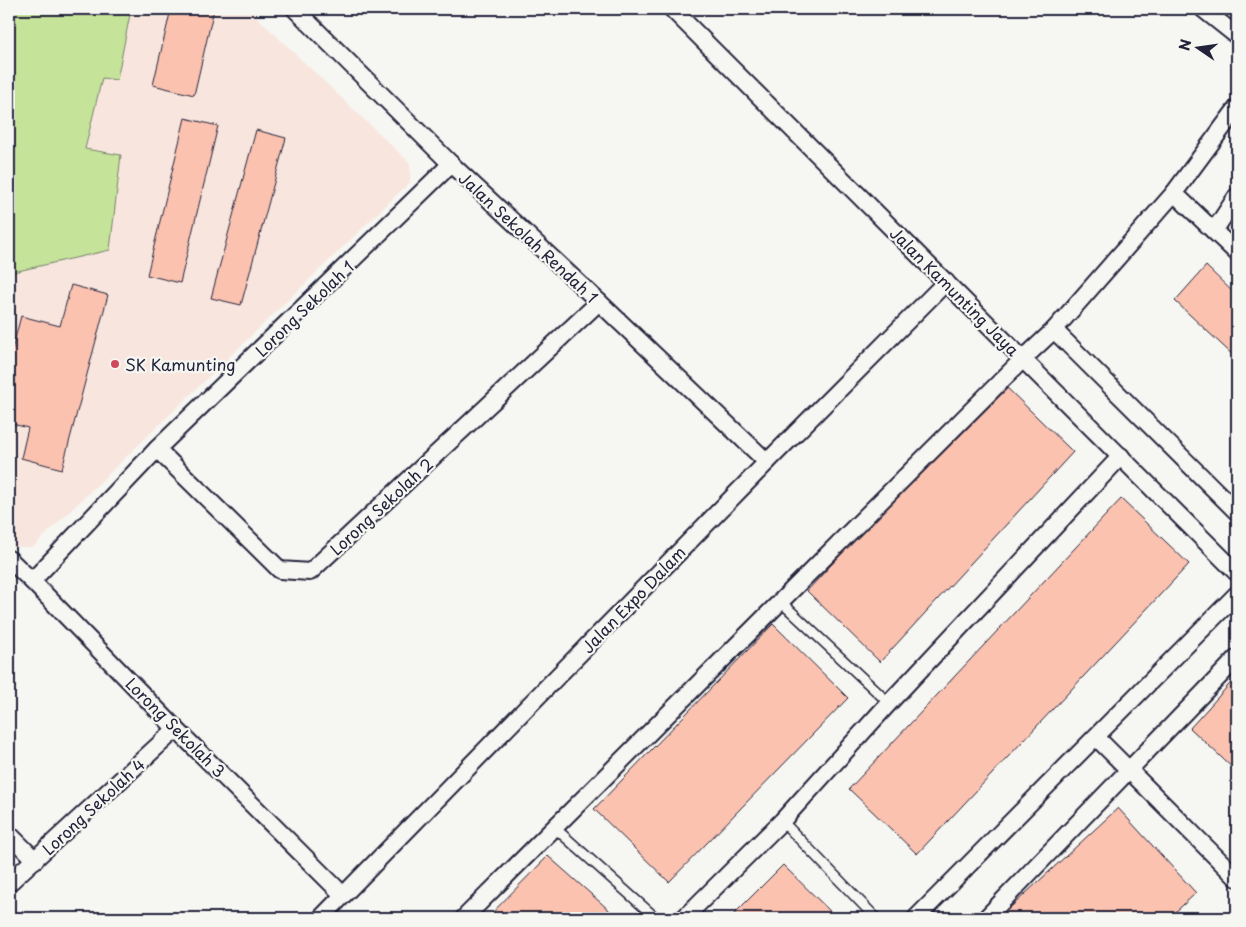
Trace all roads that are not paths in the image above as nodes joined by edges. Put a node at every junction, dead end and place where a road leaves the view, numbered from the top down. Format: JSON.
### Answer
{"nodes":[{"id":1,"x":296,"y":9,"type":"edge"},
{"id":2,"x":672,"y":9,"type":"edge"},
{"id":3,"x":1203,"y":9,"type":"edge"},
{"id":4,"x":1237,"y":36,"type":"edge"},
{"id":5,"x":1237,"y":108,"type":"edge"},
{"id":6,"x":451,"y":164,"type":"junction"},
{"id":7,"x":1174,"y":194,"type":"junction"},
{"id":8,"x":1237,"y":196,"type":"edge"},
{"id":9,"x":1214,"y":231,"type":"junction"},
{"id":10,"x":1237,"y":253,"type":"edge"},
{"id":11,"x":946,"y":282,"type":"junction"},
{"id":12,"x":599,"y":302,"type":"junction"},
{"id":13,"x":1054,"y":330,"type":"junction"},
{"id":14,"x":1023,"y":359,"type":"junction"},
{"id":15,"x":158,"y":449,"type":"junction"},
{"id":16,"x":1120,"y":456,"type":"junction"},
{"id":17,"x":768,"y":462,"type":"junction"},
{"id":18,"x":1237,"y":512,"type":"edge"},
{"id":19,"x":9,"y":559,"type":"edge"},
{"id":20,"x":1237,"y":573,"type":"edge"},
{"id":21,"x":32,"y":581,"type":"junction"},
{"id":22,"x":1237,"y":594,"type":"edge"},
{"id":23,"x":781,"y":602,"type":"junction"},
{"id":24,"x":1237,"y":658,"type":"edge"},
{"id":25,"x":889,"y":704,"type":"junction"},
{"id":26,"x":176,"y":729,"type":"junction"},
{"id":27,"x":1096,"y":737,"type":"junction"},
{"id":28,"x":1129,"y":770,"type":"junction"},
{"id":29,"x":782,"y":821,"type":"junction"},
{"id":30,"x":555,"y":828,"type":"junction"},
{"id":31,"x":9,"y":834,"type":"edge"},
{"id":32,"x":35,"y":860,"type":"junction"},
{"id":33,"x":1237,"y":878,"type":"edge"},
{"id":34,"x":9,"y":883,"type":"edge"},
{"id":35,"x":344,"y":895,"type":"junction"},
{"id":36,"x":321,"y":918,"type":"edge"},
{"id":37,"x":464,"y":918,"type":"edge"},
{"id":38,"x":656,"y":918,"type":"edge"},
{"id":39,"x":684,"y":918,"type":"edge"},
{"id":40,"x":876,"y":918,"type":"edge"},
{"id":41,"x":916,"y":918,"type":"edge"},
{"id":42,"x":986,"y":918,"type":"edge"}],
"edges":[{"from":1,"to":6,"type":"street","name":"Jalan Sekolah Rendah 1"},
{"from":2,"to":11,"type":"street","name":"Jalan Kamunting Jaya"},
{"from":3,"to":4,"type":"street"},
{"from":5,"to":7,"type":"street"},
{"from":6,"to":12,"type":"street","name":"Jalan Sekolah Rendah 1"},
{"from":6,"to":15,"type":"street","name":"Lorong Sekolah 1"},
{"from":7,"to":9,"type":"street"},
{"from":7,"to":13,"type":"street"},
{"from":8,"to":9,"type":"street"},
{"from":9,"to":10,"type":"street"},
{"from":11,"to":14,"type":"street","name":"Jalan Kamunting Jaya"},
{"from":11,"to":17,"type":"street","name":"Jalan Expo Dalam"},
{"from":12,"to":15,"type":"street","name":"Lorong Sekolah 2"},
{"from":12,"to":17,"type":"street","name":"Jalan Sekolah Rendah 1"},
{"from":13,"to":14,"type":"street"},
{"from":13,"to":18,"type":"street"},
{"from":14,"to":16,"type":"street","name":"Jalan Kamunting Jaya"},
{"from":14,"to":23,"type":"street"},
{"from":15,"to":21,"type":"street","name":"Lorong Sekolah 1"},
{"from":16,"to":20,"type":"street","name":"Jalan Kamunting Jaya"},
{"from":16,"to":25,"type":"street"},
{"from":17,"to":35,"type":"street","name":"Jalan Expo Dalam"},
{"from":19,"to":21,"type":"street","name":"Lorong Sekolah 3"},
{"from":21,"to":26,"type":"street","name":"Lorong Sekolah 3"},
{"from":22,"to":27,"type":"street"},
{"from":23,"to":25,"type":"lane"},
{"from":23,"to":30,"type":"street"},
{"from":24,"to":28,"type":"street"},
{"from":25,"to":29,"type":"street"},
{"from":26,"to":32,"type":"street","name":"Lorong Sekolah 4"},
{"from":26,"to":35,"type":"street","name":"Lorong Sekolah 3"},
{"from":27,"to":28,"type":"street"},
{"from":27,"to":41,"type":"street"},
{"from":28,"to":33,"type":"street"},
{"from":28,"to":42,"type":"street"},
{"from":29,"to":39,"type":"street"},
{"from":29,"to":40,"type":"lane"},
{"from":30,"to":37,"type":"street"},
{"from":30,"to":38,"type":"lane"},
{"from":31,"to":32,"type":"street"},
{"from":32,"to":34,"type":"street","name":"Lorong Sekolah 4"},
{"from":35,"to":36,"type":"street","name":"Jalan Expo Dalam"}]}
